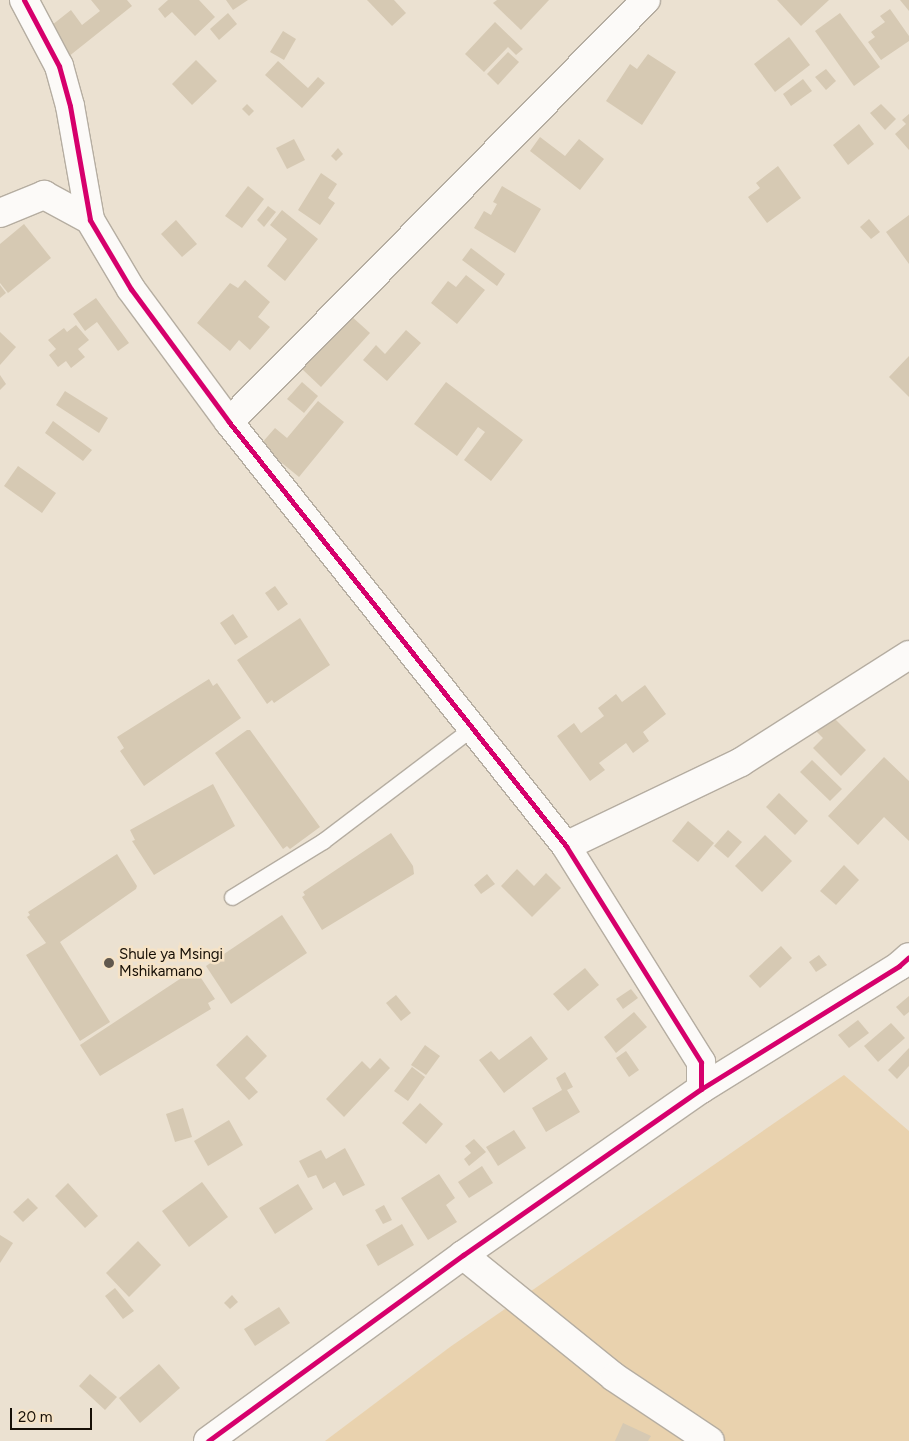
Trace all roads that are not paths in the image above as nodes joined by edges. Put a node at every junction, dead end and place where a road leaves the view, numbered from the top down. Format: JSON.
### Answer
{"nodes":[{"id":1,"x":24,"y":0,"type":"edge"},
{"id":2,"x":643,"y":1,"type":"edge"},
{"id":3,"x":0,"y":213,"type":"edge"},
{"id":4,"x":90,"y":220,"type":"junction"},
{"id":5,"x":229,"y":422,"type":"junction"},
{"id":6,"x":909,"y":655,"type":"edge"},
{"id":7,"x":472,"y":728,"type":"junction"},
{"id":8,"x":566,"y":846,"type":"junction"},
{"id":9,"x":232,"y":897,"type":"dead end"},
{"id":10,"x":909,"y":957,"type":"edge"},
{"id":11,"x":701,"y":1089,"type":"junction"},
{"id":12,"x":464,"y":1255,"type":"junction"},
{"id":13,"x":208,"y":1441,"type":"edge"},
{"id":14,"x":710,"y":1441,"type":"edge"}],
"edges":[{"from":1,"to":4,"type":"street"},
{"from":2,"to":5,"type":"street"},
{"from":3,"to":4,"type":"street"},
{"from":4,"to":5,"type":"street"},
{"from":5,"to":7,"type":"street"},
{"from":6,"to":8,"type":"street"},
{"from":7,"to":8,"type":"street"},
{"from":7,"to":9,"type":"lane"},
{"from":8,"to":11,"type":"street"},
{"from":10,"to":11,"type":"street"},
{"from":11,"to":12,"type":"street"},
{"from":12,"to":13,"type":"street"},
{"from":12,"to":14,"type":"street"}]}
